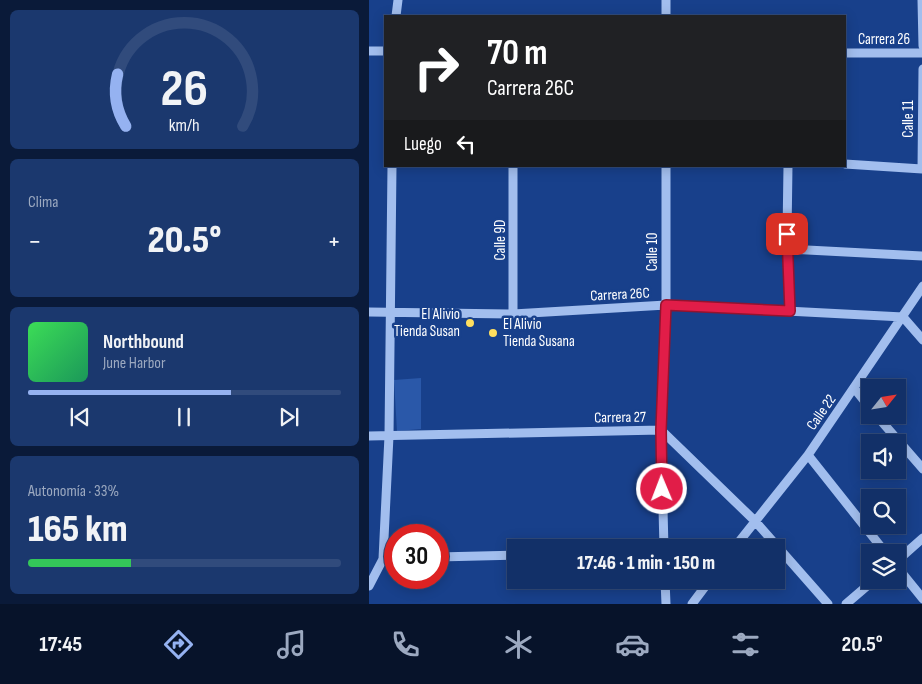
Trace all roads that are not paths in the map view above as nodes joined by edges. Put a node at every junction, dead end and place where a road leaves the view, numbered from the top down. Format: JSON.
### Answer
{"nodes":[{"id":1,"x":398,"y":0,"type":"edge"},
{"id":2,"x":665,"y":0,"type":"edge"},
{"id":3,"x":922,"y":0,"type":"edge"},
{"id":4,"x":396,"y":15,"type":"edge"},
{"id":5,"x":666,"y":15,"type":"edge"},
{"id":6,"x":922,"y":46,"type":"edge"},
{"id":7,"x":369,"y":51,"type":"edge"},
{"id":8,"x":384,"y":51,"type":"edge"},
{"id":9,"x":846,"y":52,"type":"edge"},
{"id":10,"x":922,"y":53,"type":"edge"},
{"id":11,"x":922,"y":69,"type":"edge"},
{"id":12,"x":846,"y":164,"type":"edge"},
{"id":13,"x":392,"y":167,"type":"edge"},
{"id":14,"x":513,"y":167,"type":"edge"},
{"id":15,"x":666,"y":167,"type":"edge"},
{"id":16,"x":788,"y":167,"type":"edge"},
{"id":17,"x":922,"y":169,"type":"edge"},
{"id":18,"x":788,"y":249,"type":"junction"},
{"id":19,"x":922,"y":256,"type":"edge"},
{"id":20,"x":922,"y":286,"type":"edge"},
{"id":21,"x":666,"y":305,"type":"junction"},
{"id":22,"x":790,"y":311,"type":"junction"},
{"id":23,"x":369,"y":312,"type":"edge"},
{"id":24,"x":391,"y":312,"type":"junction"},
{"id":25,"x":513,"y":314,"type":"junction"},
{"id":26,"x":903,"y":317,"type":"junction"},
{"id":27,"x":922,"y":340,"type":"edge"},
{"id":28,"x":854,"y":388,"type":"junction"},
{"id":29,"x":861,"y":397,"type":"edge"},
{"id":30,"x":884,"y":424,"type":"edge"},
{"id":31,"x":661,"y":430,"type":"junction"},
{"id":32,"x":369,"y":436,"type":"edge"},
{"id":33,"x":389,"y":436,"type":"junction"},
{"id":34,"x":808,"y":455,"type":"junction"},
{"id":35,"x":922,"y":469,"type":"edge"},
{"id":36,"x":755,"y":521,"type":"junction"},
{"id":37,"x":922,"y":538,"type":"edge"},
{"id":38,"x":664,"y":539,"type":"edge"},
{"id":39,"x":741,"y":539,"type":"edge"},
{"id":40,"x":879,"y":544,"type":"edge"},
{"id":41,"x":906,"y":553,"type":"edge"},
{"id":42,"x":507,"y":555,"type":"edge"},
{"id":43,"x":449,"y":557,"type":"edge"},
{"id":44,"x":383,"y":559,"type":"joint"},
{"id":45,"x":906,"y":578,"type":"edge"},
{"id":46,"x":369,"y":586,"type":"edge"},
{"id":47,"x":665,"y":589,"type":"edge"},
{"id":48,"x":703,"y":589,"type":"edge"},
{"id":49,"x":864,"y":589,"type":"edge"},
{"id":50,"x":922,"y":599,"type":"edge"},
{"id":51,"x":665,"y":604,"type":"edge"},
{"id":52,"x":692,"y":604,"type":"edge"},
{"id":53,"x":828,"y":604,"type":"edge"},
{"id":54,"x":846,"y":604,"type":"edge"}],
"edges":[{"from":1,"to":4,"type":"street"},
{"from":2,"to":5,"type":"street"},
{"from":3,"to":6,"type":"street"},
{"from":7,"to":8,"type":"street"},
{"from":9,"to":10,"type":"street","name":"Carrera 26"},
{"from":11,"to":17,"type":"street","name":"Calle 11"},
{"from":12,"to":17,"type":"street"},
{"from":13,"to":24,"type":"street"},
{"from":14,"to":25,"type":"street","name":"Calle 9D"},
{"from":15,"to":21,"type":"street","name":"Calle 10"},
{"from":16,"to":18,"type":"street"},
{"from":18,"to":19,"type":"street"},
{"from":18,"to":22,"type":"street"},
{"from":20,"to":26,"type":"street","name":"Calle 22"},
{"from":21,"to":22,"type":"street","name":"Carrera 26C"},
{"from":21,"to":25,"type":"street","name":"Carrera 26C"},
{"from":21,"to":31,"type":"street","name":"Calle 10"},
{"from":22,"to":26,"type":"street","name":"Carrera 26C"},
{"from":23,"to":24,"type":"street","name":"Carrera 26C"},
{"from":24,"to":25,"type":"street","name":"Carrera 26C"},
{"from":24,"to":33,"type":"street"},
{"from":26,"to":27,"type":"street"},
{"from":26,"to":28,"type":"street","name":"Calle 22"},
{"from":28,"to":29,"type":"street"},
{"from":28,"to":34,"type":"street","name":"Calle 22"},
{"from":30,"to":35,"type":"street"},
{"from":31,"to":33,"type":"street","name":"Carrera 27"},
{"from":31,"to":36,"type":"street","name":"Carrera 27"},
{"from":31,"to":38,"type":"street","name":"Calle 10"},
{"from":32,"to":33,"type":"street","name":"Carrera 27"},
{"from":33,"to":44,"type":"street"},
{"from":34,"to":36,"type":"street","name":"Calle 22"},
{"from":34,"to":40,"type":"street"},
{"from":36,"to":39,"type":"street","name":"Calle 22"},
{"from":36,"to":53,"type":"street","name":"Carrera 27"},
{"from":37,"to":41,"type":"street"},
{"from":42,"to":43,"type":"street"},
{"from":44,"to":46,"type":"street"},
{"from":45,"to":50,"type":"street"},
{"from":47,"to":51,"type":"street"},
{"from":48,"to":52,"type":"street"},
{"from":49,"to":54,"type":"street"}]}
